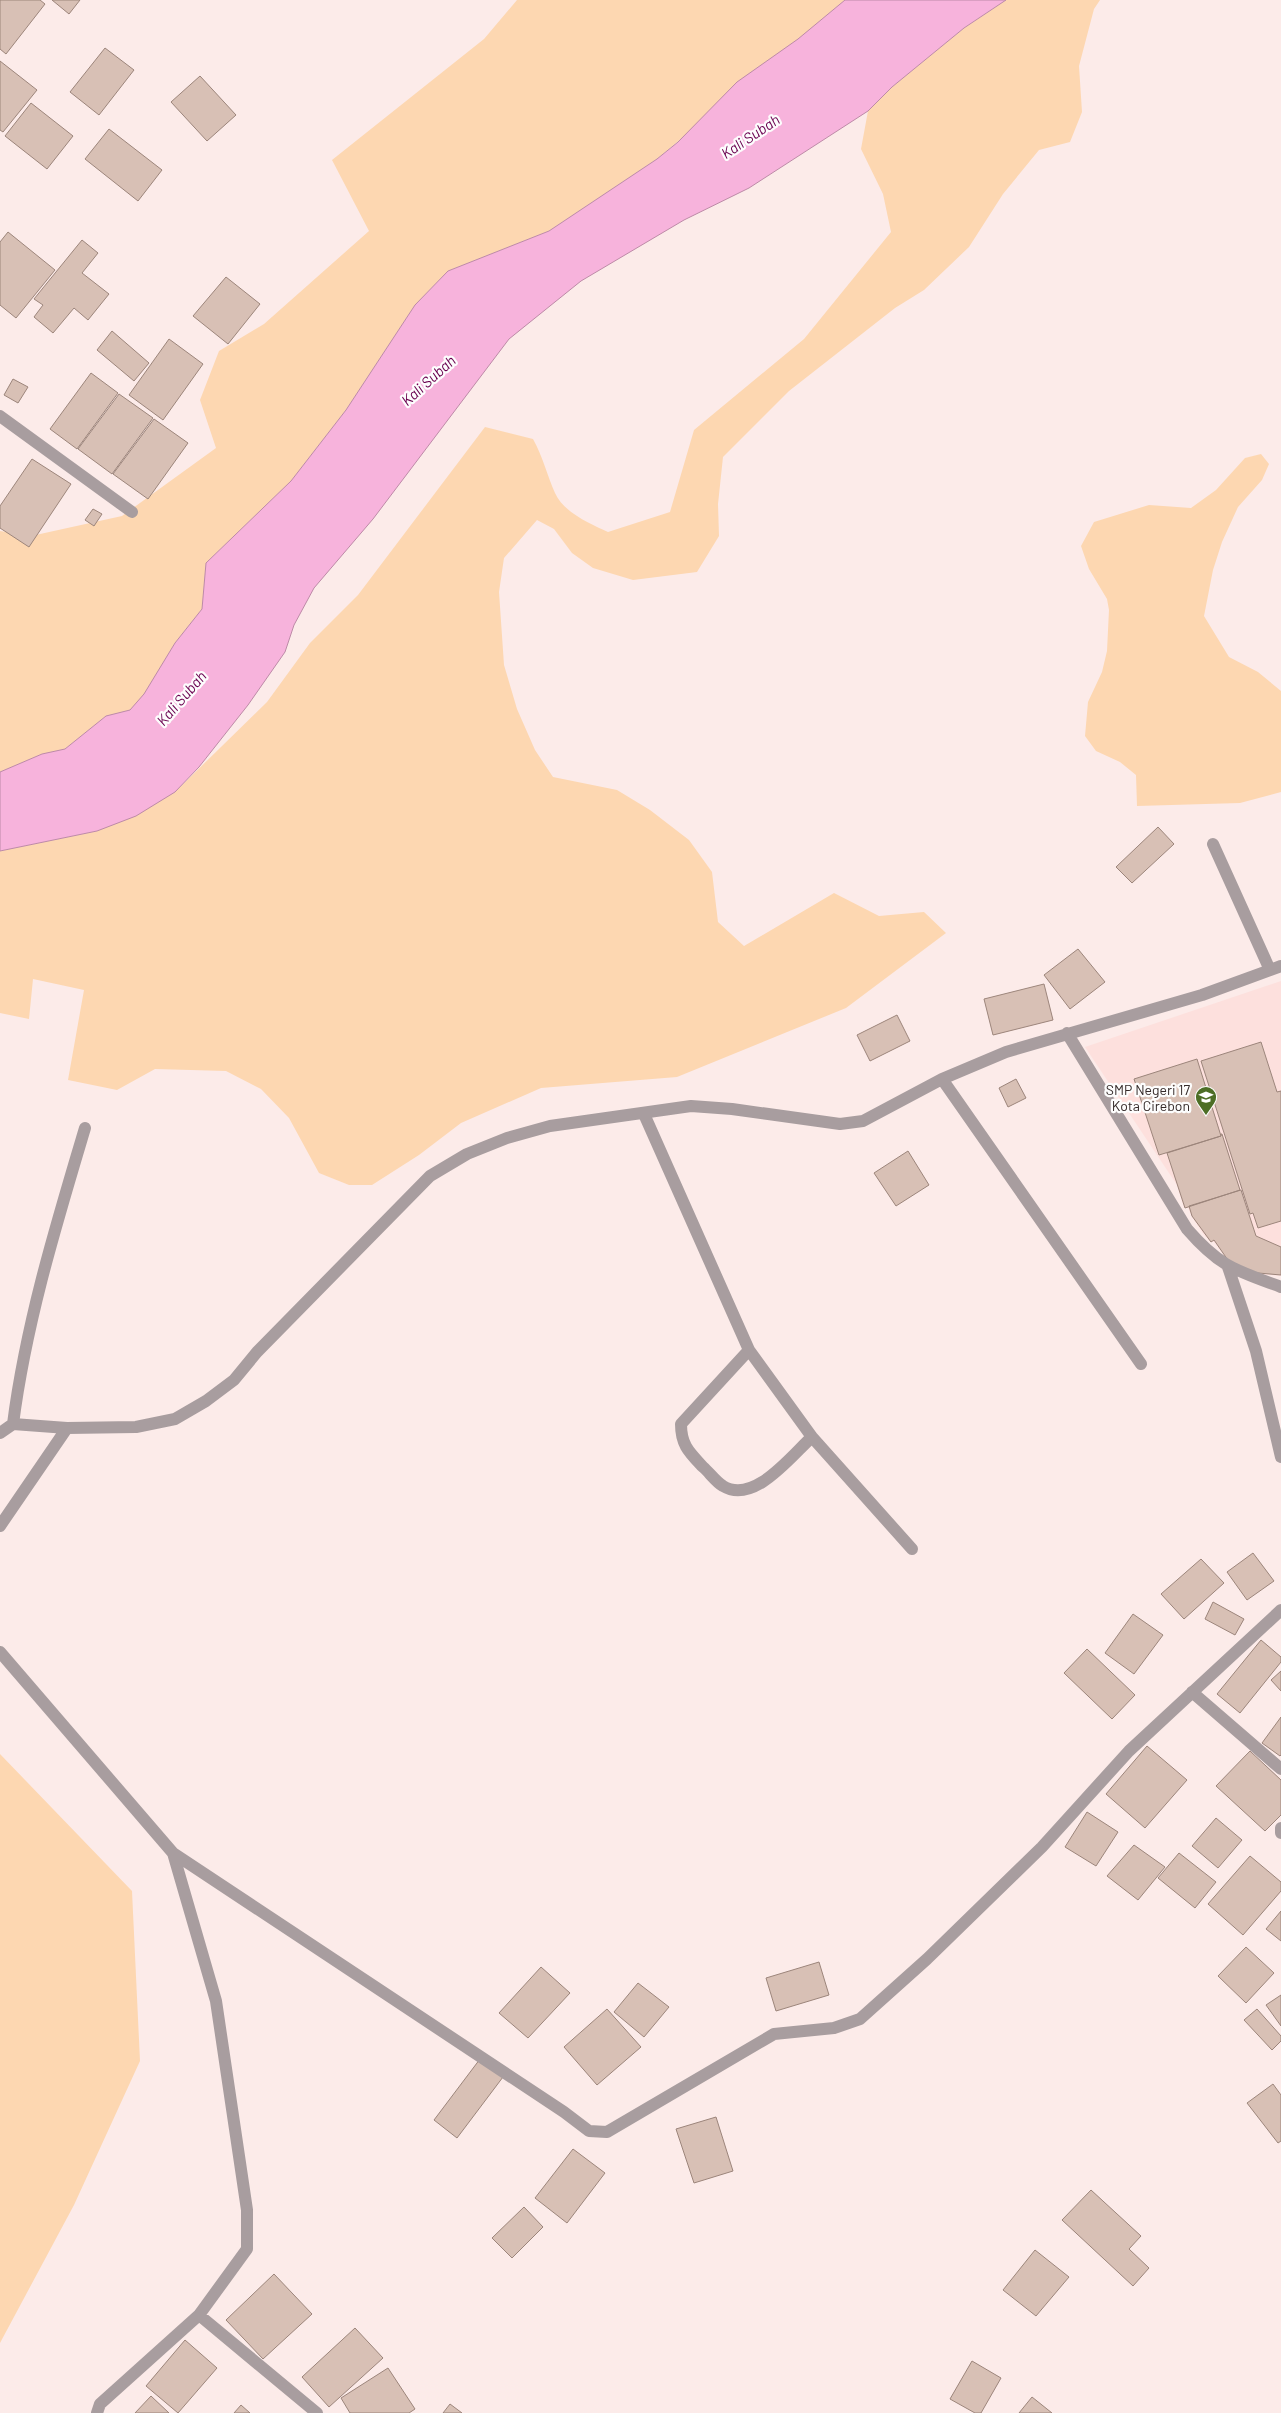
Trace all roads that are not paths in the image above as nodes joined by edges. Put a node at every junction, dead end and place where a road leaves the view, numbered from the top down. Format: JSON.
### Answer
{"nodes":[{"id":1,"x":0,"y":416,"type":"edge"},
{"id":2,"x":132,"y":512,"type":"dead end"},
{"id":3,"x":1213,"y":844,"type":"dead end"},
{"id":4,"x":1275,"y":968,"type":"edge"},
{"id":5,"x":1067,"y":1033,"type":"junction"},
{"id":6,"x":942,"y":1078,"type":"junction"},
{"id":7,"x":644,"y":1114,"type":"junction"},
{"id":8,"x":84,"y":1128,"type":"dead end"},
{"id":9,"x":1228,"y":1267,"type":"junction"},
{"id":10,"x":1281,"y":1287,"type":"edge"},
{"id":11,"x":749,"y":1350,"type":"junction"},
{"id":12,"x":1140,"y":1364,"type":"dead end"},
{"id":13,"x":13,"y":1424,"type":"junction"},
{"id":14,"x":67,"y":1428,"type":"junction"},
{"id":15,"x":0,"y":1433,"type":"edge"},
{"id":16,"x":812,"y":1437,"type":"junction"},
{"id":17,"x":1281,"y":1457,"type":"edge"},
{"id":18,"x":0,"y":1526,"type":"edge"},
{"id":19,"x":912,"y":1549,"type":"dead end"},
{"id":20,"x":1281,"y":1610,"type":"edge"},
{"id":21,"x":0,"y":1652,"type":"edge"},
{"id":22,"x":1192,"y":1692,"type":"junction"},
{"id":23,"x":1281,"y":1769,"type":"edge"},
{"id":24,"x":1281,"y":1828,"type":"edge"},
{"id":25,"x":1281,"y":1833,"type":"edge"},
{"id":26,"x":172,"y":1852,"type":"junction"},
{"id":27,"x":199,"y":2316,"type":"junction"},
{"id":28,"x":97,"y":2413,"type":"edge"},
{"id":29,"x":317,"y":2413,"type":"edge"}],
"edges":[{"from":1,"to":2,"type":"street"},
{"from":3,"to":4,"type":"street"},
{"from":4,"to":5,"type":"street"},
{"from":5,"to":6,"type":"street"},
{"from":5,"to":9,"type":"street"},
{"from":6,"to":7,"type":"street"},
{"from":6,"to":12,"type":"street"},
{"from":7,"to":11,"type":"street"},
{"from":7,"to":14,"type":"street"},
{"from":8,"to":13,"type":"street"},
{"from":9,"to":10,"type":"street"},
{"from":9,"to":17,"type":"street"},
{"from":11,"to":16,"type":"street"},
{"from":11,"to":16,"type":"street"},
{"from":13,"to":14,"type":"street"},
{"from":13,"to":15,"type":"street"},
{"from":14,"to":18,"type":"street"},
{"from":16,"to":19,"type":"street"},
{"from":20,"to":22,"type":"street"},
{"from":21,"to":26,"type":"street"},
{"from":22,"to":23,"type":"street"},
{"from":22,"to":26,"type":"street"},
{"from":24,"to":25,"type":"street"},
{"from":26,"to":27,"type":"street"},
{"from":27,"to":28,"type":"street"},
{"from":27,"to":29,"type":"street"}]}
